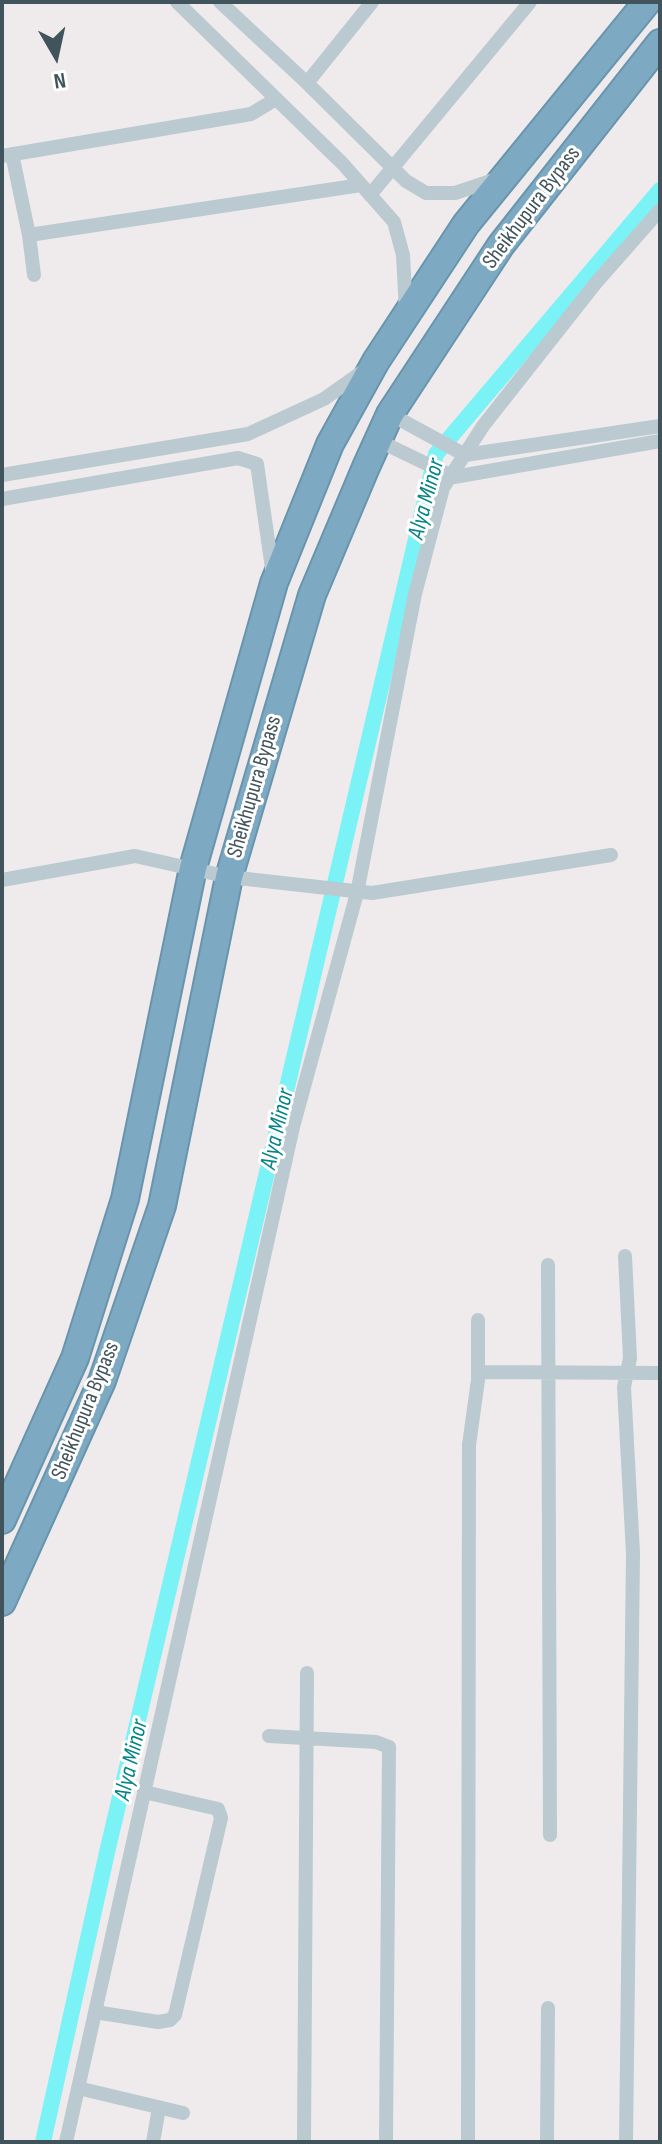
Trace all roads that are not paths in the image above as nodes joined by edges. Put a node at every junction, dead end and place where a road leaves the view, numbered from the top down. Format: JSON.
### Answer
{"nodes":[{"id":1,"x":177,"y":2,"type":"edge"},
{"id":2,"x":220,"y":2,"type":"edge"},
{"id":3,"x":372,"y":2,"type":"edge"},
{"id":4,"x":530,"y":2,"type":"edge"},
{"id":5,"x":647,"y":2,"type":"edge"},
{"id":6,"x":660,"y":43,"type":"edge"},
{"id":7,"x":307,"y":83,"type":"junction"},
{"id":8,"x":276,"y":99,"type":"junction"},
{"id":9,"x":7,"y":155,"type":"edge"},
{"id":10,"x":393,"y":167,"type":"junction"},
{"id":11,"x":505,"y":175,"type":"junction"},
{"id":12,"x":366,"y":190,"type":"junction"},
{"id":13,"x":660,"y":210,"type":"edge"},
{"id":14,"x":29,"y":235,"type":"junction"},
{"id":15,"x":34,"y":275,"type":"dead end"},
{"id":16,"x":406,"y":316,"type":"junction"},
{"id":17,"x":376,"y":361,"type":"junction"},
{"id":18,"x":390,"y":414,"type":"junction"},
{"id":19,"x":660,"y":426,"type":"edge"},
{"id":20,"x":377,"y":440,"type":"junction"},
{"id":21,"x":660,"y":441,"type":"edge"},
{"id":22,"x":450,"y":449,"type":"junction"},
{"id":23,"x":437,"y":472,"type":"junction"},
{"id":24,"x":2,"y":475,"type":"edge"},
{"id":25,"x":2,"y":499,"type":"edge"},
{"id":26,"x":274,"y":583,"type":"junction"},
{"id":27,"x":611,"y":855,"type":"dead end"},
{"id":28,"x":193,"y":868,"type":"junction"},
{"id":29,"x":229,"y":877,"type":"junction"},
{"id":30,"x":2,"y":880,"type":"edge"},
{"id":31,"x":357,"y":893,"type":"junction"},
{"id":32,"x":625,"y":1256,"type":"dead end"},
{"id":33,"x":548,"y":1265,"type":"dead end"},
{"id":34,"x":478,"y":1320,"type":"dead end"},
{"id":35,"x":478,"y":1372,"type":"junction"},
{"id":36,"x":549,"y":1372,"type":"junction"},
{"id":37,"x":627,"y":1373,"type":"junction"},
{"id":38,"x":660,"y":1373,"type":"edge"},
{"id":39,"x":2,"y":1520,"type":"edge"},
{"id":40,"x":2,"y":1602,"type":"edge"},
{"id":41,"x":307,"y":1673,"type":"dead end"},
{"id":42,"x":269,"y":1736,"type":"dead end"},
{"id":43,"x":309,"y":1739,"type":"junction"},
{"id":44,"x":144,"y":1792,"type":"junction"},
{"id":45,"x":550,"y":1835,"type":"dead end"},
{"id":46,"x":548,"y":2008,"type":"dead end"},
{"id":47,"x":95,"y":2012,"type":"junction"},
{"id":48,"x":78,"y":2088,"type":"junction"},
{"id":49,"x":159,"y":2108,"type":"junction"},
{"id":50,"x":183,"y":2113,"type":"dead end"},
{"id":51,"x":66,"y":2142,"type":"edge"},
{"id":52,"x":153,"y":2142,"type":"edge"},
{"id":53,"x":304,"y":2142,"type":"edge"},
{"id":54,"x":386,"y":2142,"type":"edge"},
{"id":55,"x":468,"y":2142,"type":"edge"},
{"id":56,"x":547,"y":2142,"type":"edge"},
{"id":57,"x":626,"y":2142,"type":"edge"}],
"edges":[{"from":1,"to":8,"type":"street"},
{"from":2,"to":7,"type":"street"},
{"from":3,"to":7,"type":"street"},
{"from":4,"to":10,"type":"street"},
{"from":5,"to":11,"type":"highway","name":"Sheikhupura Bypass"},
{"from":6,"to":18,"type":"highway","name":"Sheikhupura Bypass"},
{"from":7,"to":10,"type":"street"},
{"from":8,"to":9,"type":"street"},
{"from":8,"to":12,"type":"street"},
{"from":9,"to":14,"type":"street"},
{"from":10,"to":11,"type":"street"},
{"from":10,"to":12,"type":"street"},
{"from":11,"to":16,"type":"highway","name":"Sheikhupura Bypass"},
{"from":12,"to":14,"type":"street"},
{"from":12,"to":16,"type":"street"},
{"from":13,"to":22,"type":"street"},
{"from":14,"to":15,"type":"street"},
{"from":16,"to":17,"type":"highway","name":"Sheikhupura Bypass"},
{"from":17,"to":24,"type":"street"},
{"from":17,"to":26,"type":"highway","name":"Sheikhupura Bypass"},
{"from":18,"to":20,"type":"highway","name":"Sheikhupura Bypass"},
{"from":18,"to":22,"type":"street"},
{"from":19,"to":22,"type":"street"},
{"from":20,"to":23,"type":"street"},
{"from":20,"to":29,"type":"highway","name":"Sheikhupura Bypass"},
{"from":21,"to":23,"type":"street"},
{"from":22,"to":23,"type":"street"},
{"from":23,"to":31,"type":"street"},
{"from":25,"to":26,"type":"street"},
{"from":26,"to":28,"type":"highway","name":"Sheikhupura Bypass"},
{"from":27,"to":31,"type":"street"},
{"from":28,"to":29,"type":"street"},
{"from":28,"to":30,"type":"street"},
{"from":28,"to":39,"type":"highway","name":"Sheikhupura Bypass"},
{"from":29,"to":31,"type":"street"},
{"from":29,"to":40,"type":"highway","name":"Sheikhupura Bypass"},
{"from":31,"to":44,"type":"street"},
{"from":32,"to":37,"type":"street"},
{"from":33,"to":36,"type":"street"},
{"from":34,"to":35,"type":"street"},
{"from":35,"to":36,"type":"street"},
{"from":35,"to":55,"type":"street"},
{"from":36,"to":37,"type":"street"},
{"from":36,"to":45,"type":"street"},
{"from":37,"to":38,"type":"street"},
{"from":37,"to":57,"type":"street"},
{"from":41,"to":43,"type":"street"},
{"from":42,"to":43,"type":"street"},
{"from":43,"to":53,"type":"street"},
{"from":43,"to":54,"type":"street"},
{"from":44,"to":47,"type":"street"},
{"from":44,"to":47,"type":"street"},
{"from":46,"to":56,"type":"street"},
{"from":47,"to":48,"type":"street"},
{"from":48,"to":49,"type":"street"},
{"from":48,"to":51,"type":"street"},
{"from":49,"to":50,"type":"street"},
{"from":49,"to":52,"type":"street"}]}
